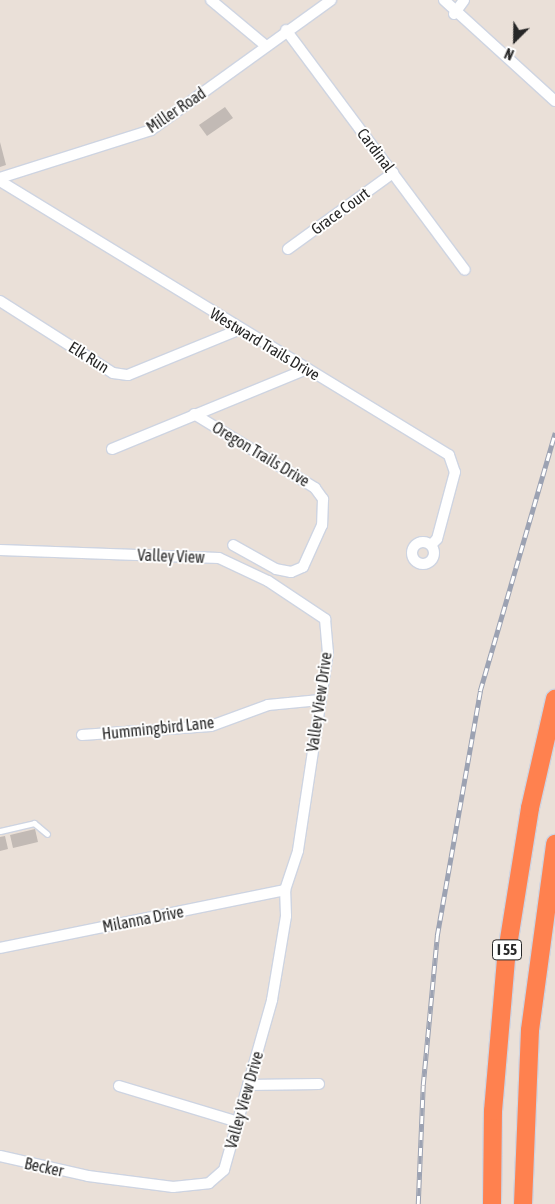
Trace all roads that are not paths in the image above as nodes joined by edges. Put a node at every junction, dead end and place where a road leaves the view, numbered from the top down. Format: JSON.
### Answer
{"nodes":[{"id":1,"x":211,"y":0,"type":"edge"},
{"id":2,"x":331,"y":0,"type":"edge"},
{"id":3,"x":444,"y":0,"type":"edge"},
{"id":4,"x":464,"y":0,"type":"edge"},
{"id":5,"x":454,"y":14,"type":"junction"},
{"id":6,"x":286,"y":30,"type":"junction"},
{"id":7,"x":266,"y":46,"type":"junction"},
{"id":8,"x":555,"y":101,"type":"edge"},
{"id":9,"x":393,"y":173,"type":"junction"},
{"id":10,"x":0,"y":180,"type":"edge"},
{"id":11,"x":288,"y":249,"type":"dead end"},
{"id":12,"x":465,"y":270,"type":"dead end"},
{"id":13,"x":0,"y":301,"type":"edge"},
{"id":14,"x":241,"y":329,"type":"junction"},
{"id":15,"x":308,"y":369,"type":"junction"},
{"id":16,"x":194,"y":414,"type":"junction"},
{"id":17,"x":112,"y":449,"type":"dead end"},
{"id":18,"x":233,"y":545,"type":"dead end"},
{"id":19,"x":431,"y":545,"type":"dead end"},
{"id":20,"x":0,"y":550,"type":"edge"},
{"id":21,"x":325,"y":619,"type":"joint"},
{"id":22,"x":555,"y":699,"type":"edge"},
{"id":23,"x":320,"y":700,"type":"junction"},
{"id":24,"x":82,"y":735,"type":"dead end"},
{"id":25,"x":0,"y":831,"type":"edge"},
{"id":26,"x":47,"y":834,"type":"dead end"},
{"id":27,"x":555,"y":844,"type":"edge"},
{"id":28,"x":285,"y":890,"type":"junction"},
{"id":29,"x":0,"y":948,"type":"edge"},
{"id":30,"x":319,"y":1084,"type":"dead end"},
{"id":31,"x":248,"y":1085,"type":"junction"},
{"id":32,"x":119,"y":1086,"type":"dead end"},
{"id":33,"x":238,"y":1122,"type":"junction"},
{"id":34,"x":0,"y":1156,"type":"edge"},
{"id":35,"x":88,"y":1176,"type":"joint"},
{"id":36,"x":492,"y":1204,"type":"edge"},
{"id":37,"x":523,"y":1204,"type":"edge"}],
"edges":[{"from":1,"to":7,"type":"street"},
{"from":2,"to":6,"type":"street","name":"Miller Road"},
{"from":3,"to":5,"type":"street"},
{"from":4,"to":5,"type":"street"},
{"from":5,"to":8,"type":"street"},
{"from":6,"to":7,"type":"street","name":"Miller Road"},
{"from":6,"to":9,"type":"street","name":"Cardinal"},
{"from":7,"to":10,"type":"street","name":"Miller Road"},
{"from":9,"to":11,"type":"street","name":"Grace Court"},
{"from":9,"to":12,"type":"street","name":"Cardinal"},
{"from":10,"to":14,"type":"street","name":"Westward Trails Drive"},
{"from":13,"to":14,"type":"street","name":"Elk Run"},
{"from":14,"to":15,"type":"street","name":"Westward Trails Drive"},
{"from":15,"to":16,"type":"street"},
{"from":15,"to":19,"type":"street","name":"Westward Trails Drive"},
{"from":16,"to":17,"type":"street"},
{"from":16,"to":18,"type":"street","name":"Oregon Trails Drive"},
{"from":20,"to":21,"type":"street","name":"Valley View"},
{"from":21,"to":23,"type":"street","name":"Valley View Drive"},
{"from":22,"to":36,"type":"highway","number":"I 55"},
{"from":23,"to":24,"type":"street","name":"Hummingbird Lane"},
{"from":23,"to":28,"type":"street","name":"Valley View Drive"},
{"from":25,"to":26,"type":"lane"},
{"from":27,"to":37,"type":"highway","number":"I 55"},
{"from":28,"to":29,"type":"street","name":"Milanna Drive"},
{"from":28,"to":31,"type":"street","name":"Valley View Drive"},
{"from":30,"to":31,"type":"street"},
{"from":31,"to":33,"type":"street","name":"Valley View Drive"},
{"from":32,"to":33,"type":"street"},
{"from":33,"to":35,"type":"street","name":"Valley View Drive"},
{"from":34,"to":35,"type":"street","name":"Becker"}]}
